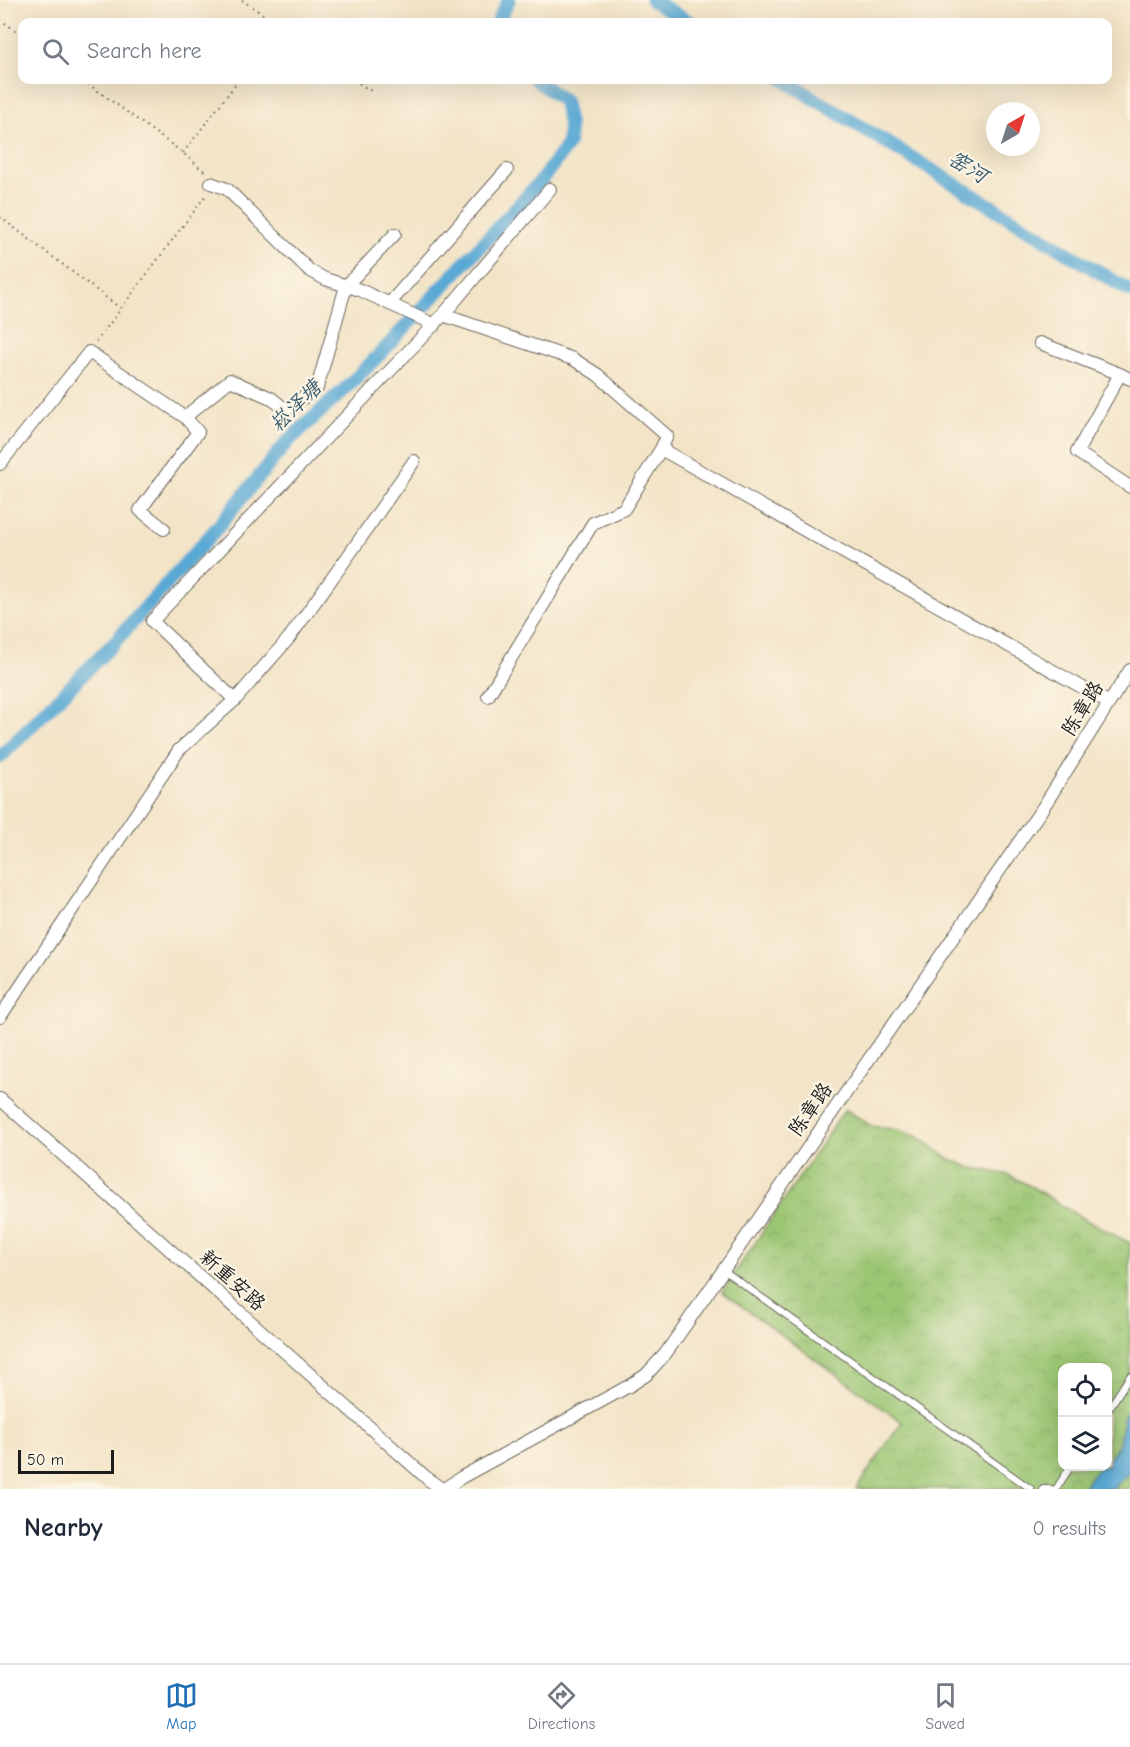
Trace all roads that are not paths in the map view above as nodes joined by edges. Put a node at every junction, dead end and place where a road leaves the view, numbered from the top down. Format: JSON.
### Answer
{"nodes":[{"id":1,"x":507,"y":170,"type":"dead end"},
{"id":2,"x":211,"y":183,"type":"road end"},
{"id":3,"x":550,"y":189,"type":"dead end"},
{"id":4,"x":395,"y":234,"type":"dead end"},
{"id":5,"x":346,"y":286,"type":"junction"},
{"id":6,"x":389,"y":304,"type":"junction"},
{"id":7,"x":444,"y":315,"type":"junction"},
{"id":8,"x":435,"y":325,"type":"junction"},
{"id":9,"x":1040,"y":343,"type":"dead end"},
{"id":10,"x":1125,"y":377,"type":"edge"},
{"id":11,"x":185,"y":417,"type":"junction"},
{"id":12,"x":661,"y":449,"type":"junction"},
{"id":13,"x":414,"y":461,"type":"dead end"},
{"id":14,"x":0,"y":464,"type":"edge"},
{"id":15,"x":1130,"y":487,"type":"edge"},
{"id":16,"x":164,"y":529,"type":"dead end"},
{"id":17,"x":1130,"y":670,"type":"edge"},
{"id":18,"x":488,"y":696,"type":"dead end"},
{"id":19,"x":235,"y":700,"type":"junction"},
{"id":20,"x":1108,"y":702,"type":"junction"},
{"id":21,"x":0,"y":1017,"type":"edge"},
{"id":22,"x":0,"y":1100,"type":"edge"},
{"id":23,"x":723,"y":1269,"type":"junction"},
{"id":24,"x":1130,"y":1376,"type":"edge"},
{"id":25,"x":1112,"y":1403,"type":"edge"},
{"id":26,"x":1068,"y":1471,"type":"edge"},
{"id":27,"x":443,"y":1489,"type":"edge"},
{"id":28,"x":1031,"y":1489,"type":"edge"},
{"id":29,"x":1043,"y":1489,"type":"edge"},
{"id":30,"x":1051,"y":1489,"type":"edge"},
{"id":31,"x":1056,"y":1489,"type":"edge"}],
"edges":[{"from":1,"to":6,"type":"street"},
{"from":2,"to":5,"type":"street"},
{"from":3,"to":7,"type":"street"},
{"from":4,"to":5,"type":"street"},
{"from":5,"to":6,"type":"street"},
{"from":5,"to":11,"type":"street"},
{"from":6,"to":8,"type":"street"},
{"from":7,"to":8,"type":"street"},
{"from":7,"to":12,"type":"street"},
{"from":8,"to":19,"type":"street"},
{"from":9,"to":10,"type":"street"},
{"from":10,"to":15,"type":"street"},
{"from":11,"to":14,"type":"street"},
{"from":11,"to":16,"type":"street"},
{"from":12,"to":18,"type":"street"},
{"from":12,"to":20,"type":"street"},
{"from":13,"to":19,"type":"street"},
{"from":17,"to":20,"type":"street","name":"陈章路"},
{"from":19,"to":21,"type":"street"},
{"from":20,"to":23,"type":"street","name":"陈章路"},
{"from":22,"to":27,"type":"street","name":"新重安路"},
{"from":23,"to":27,"type":"street","name":"陈章路"},
{"from":23,"to":28,"type":"lane"},
{"from":24,"to":25,"type":"lane"},
{"from":26,"to":31,"type":"lane"},
{"from":29,"to":30,"type":"lane"}]}
